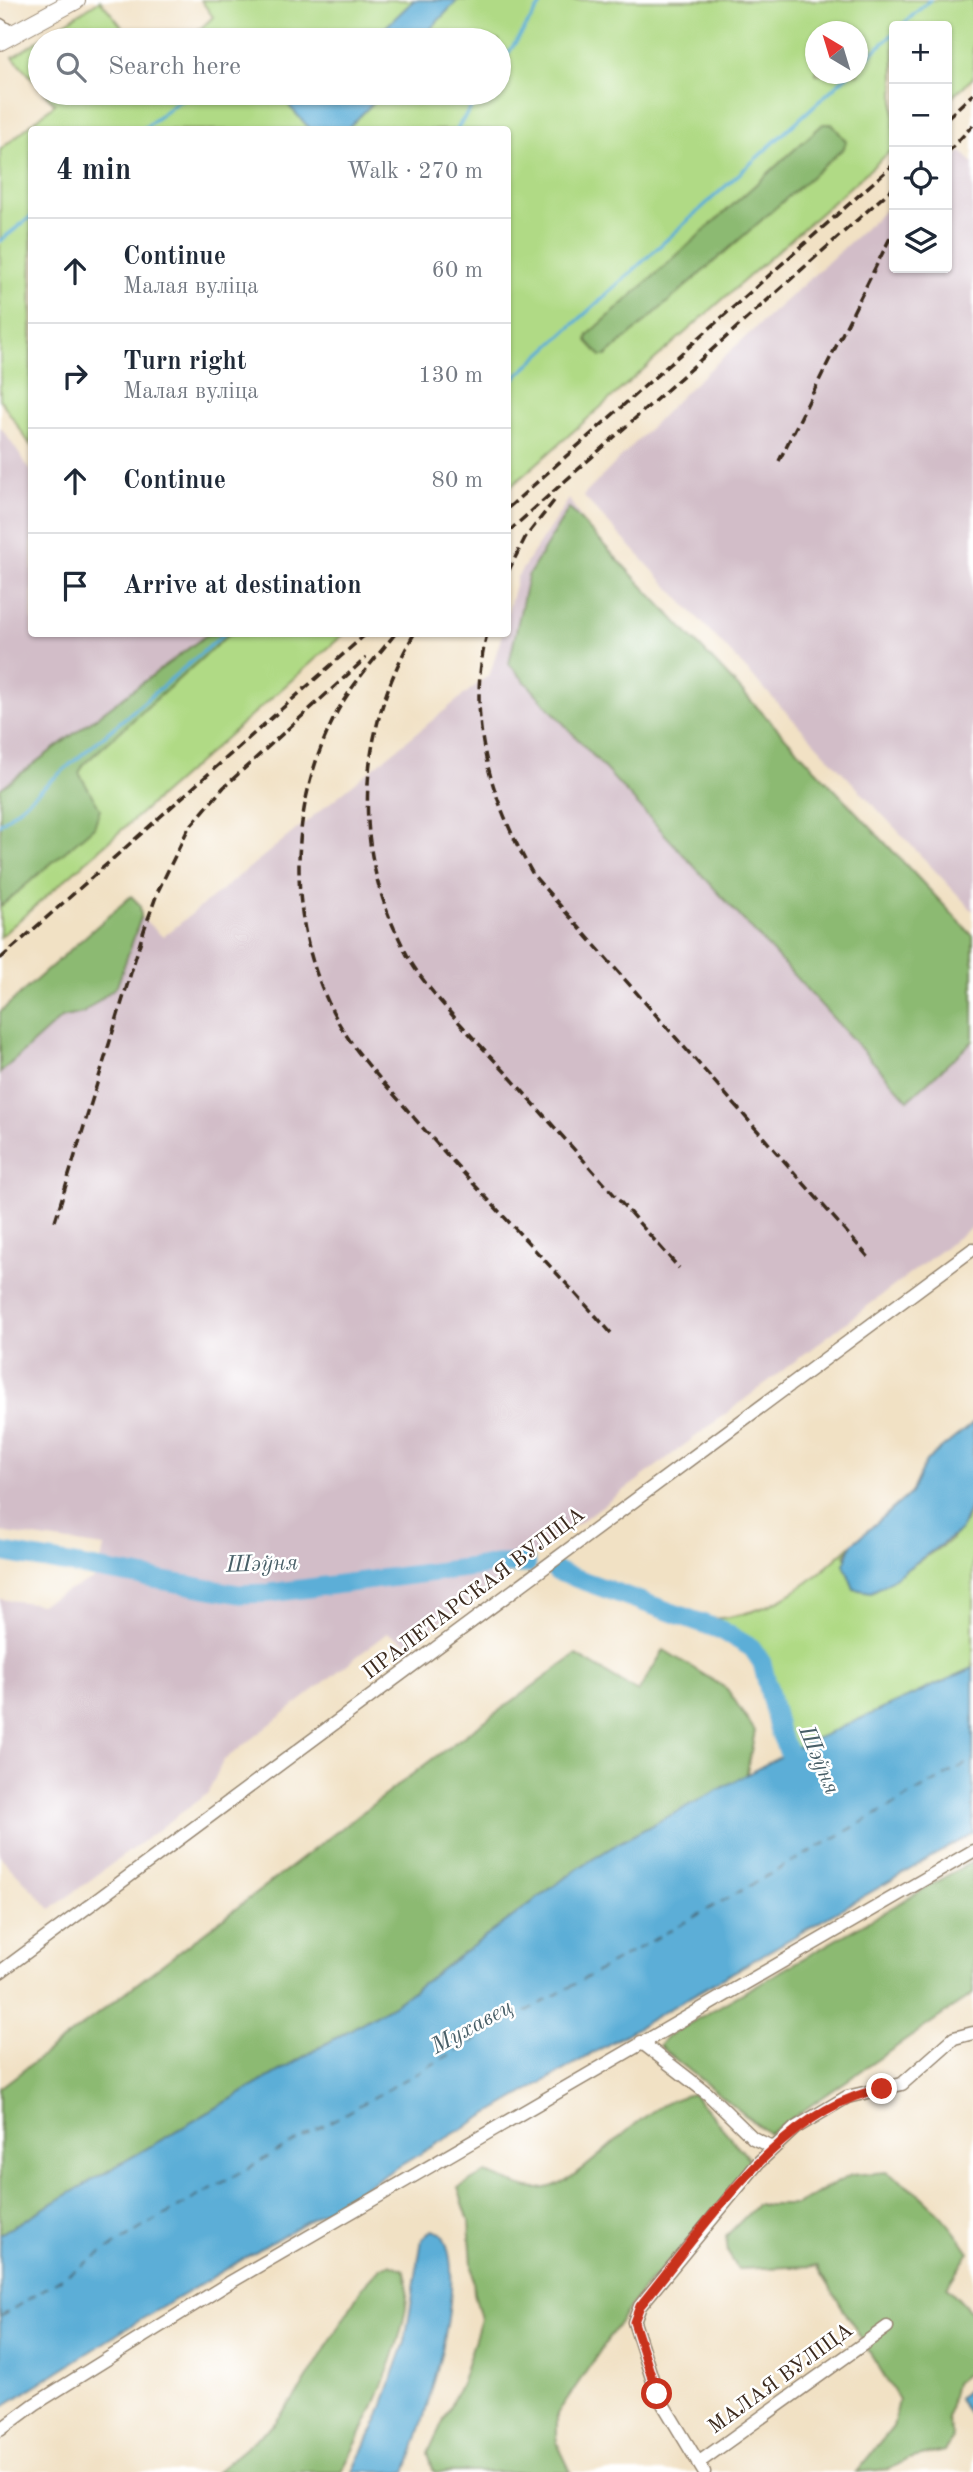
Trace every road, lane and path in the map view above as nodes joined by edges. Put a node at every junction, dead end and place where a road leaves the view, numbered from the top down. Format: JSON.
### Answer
{"nodes":[{"id":1,"x":76,"y":0,"type":"edge"},
{"id":2,"x":4,"y":33,"type":"edge"},
{"id":3,"x":973,"y":1249,"type":"edge"},
{"id":4,"x":973,"y":1851,"type":"edge"},
{"id":5,"x":0,"y":1972,"type":"edge"},
{"id":6,"x":973,"y":2033,"type":"edge"},
{"id":7,"x":641,"y":2042,"type":"junction"},
{"id":8,"x":774,"y":2148,"type":"junction"},
{"id":9,"x":887,"y":2327,"type":"dead end"},
{"id":10,"x":0,"y":2430,"type":"edge"},
{"id":11,"x":701,"y":2467,"type":"edge"}],
"edges":[{"from":1,"to":2,"type":"main road"},
{"from":3,"to":5,"type":"street","name":"ПРАЛЕТАРСКАЯ ВУЛІЦА"},
{"from":4,"to":7,"type":"street"},
{"from":6,"to":8,"type":"street","name":"МАЛАЯ ВУЛІЦА"},
{"from":7,"to":8,"type":"street"},
{"from":7,"to":10,"type":"street"},
{"from":8,"to":11,"type":"street","name":"МАЛАЯ ВУЛІЦА"},
{"from":9,"to":11,"type":"street","name":"МАЛАЯ ВУЛІЦА"}]}
